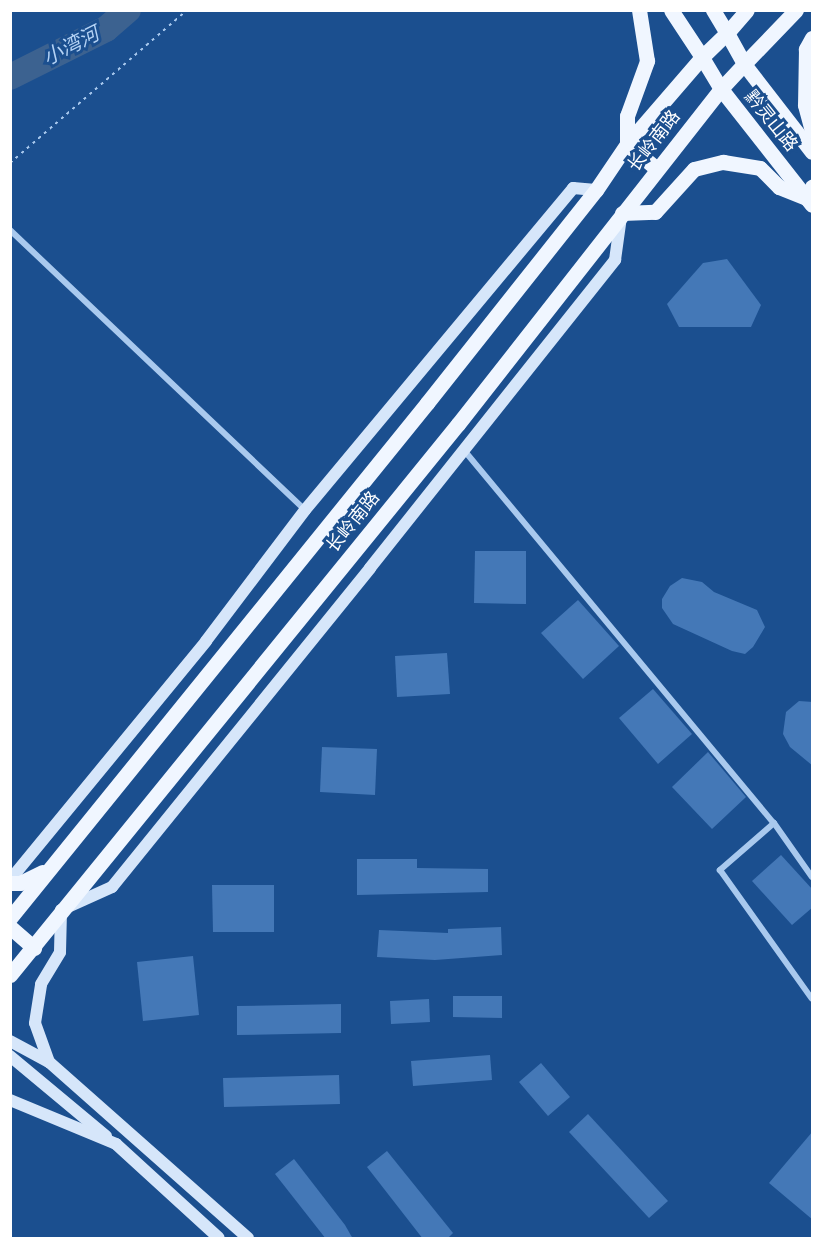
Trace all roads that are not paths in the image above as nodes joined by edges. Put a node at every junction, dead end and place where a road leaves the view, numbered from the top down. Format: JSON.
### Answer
{"nodes":[{"id":1,"x":639,"y":10,"type":"edge"},
{"id":2,"x":671,"y":10,"type":"edge"},
{"id":3,"x":713,"y":10,"type":"edge"},
{"id":4,"x":747,"y":10,"type":"edge"},
{"id":5,"x":796,"y":10,"type":"edge"},
{"id":6,"x":727,"y":33,"type":"junction"},
{"id":7,"x":813,"y":38,"type":"edge"},
{"id":8,"x":702,"y":57,"type":"junction"},
{"id":9,"x":744,"y":64,"type":"junction"},
{"id":10,"x":720,"y":89,"type":"junction"},
{"id":11,"x":813,"y":131,"type":"edge"},
{"id":12,"x":627,"y":144,"type":"junction"},
{"id":13,"x":813,"y":152,"type":"edge"},
{"id":14,"x":657,"y":169,"type":"junction"},
{"id":15,"x":596,"y":190,"type":"junction"},
{"id":16,"x":811,"y":197,"type":"edge"},
{"id":17,"x":622,"y":213,"type":"junction"},
{"id":18,"x":10,"y":230,"type":"edge"},
{"id":19,"x":463,"y":449,"type":"junction"},
{"id":20,"x":305,"y":510,"type":"junction"},
{"id":21,"x":774,"y":823,"type":"junction"},
{"id":22,"x":48,"y":870,"type":"junction"},
{"id":23,"x":813,"y":877,"type":"edge"},
{"id":24,"x":10,"y":881,"type":"edge"},
{"id":25,"x":61,"y":910,"type":"junction"},
{"id":26,"x":10,"y":918,"type":"edge"},
{"id":27,"x":10,"y":927,"type":"edge"},
{"id":28,"x":34,"y":948,"type":"junction"},
{"id":29,"x":10,"y":975,"type":"edge"},
{"id":30,"x":813,"y":999,"type":"edge"},
{"id":31,"x":10,"y":1041,"type":"edge"},
{"id":32,"x":10,"y":1056,"type":"edge"},
{"id":33,"x":49,"y":1062,"type":"junction"},
{"id":34,"x":10,"y":1100,"type":"edge"},
{"id":35,"x":116,"y":1144,"type":"junction"},
{"id":36,"x":219,"y":1239,"type":"edge"},
{"id":37,"x":248,"y":1239,"type":"edge"}],
"edges":[{"from":1,"to":12,"type":"main road"},
{"from":2,"to":8,"type":"main road"},
{"from":3,"to":6,"type":"main road"},
{"from":4,"to":6,"type":"main road"},
{"from":5,"to":9,"type":"main road"},
{"from":6,"to":8,"type":"main road","name":"长岭南路"},
{"from":6,"to":9,"type":"main road","name":"黔灵山路"},
{"from":7,"to":11,"type":"main road"},
{"from":8,"to":10,"type":"main road","name":"黔灵山路"},
{"from":8,"to":12,"type":"main road","name":"长岭南路"},
{"from":9,"to":10,"type":"main road","name":"长岭南路"},
{"from":9,"to":13,"type":"main road","name":"黔灵山路"},
{"from":10,"to":14,"type":"main road","name":"长岭南路"},
{"from":10,"to":16,"type":"main road","name":"黔灵山路"},
{"from":12,"to":14,"type":"main road"},
{"from":12,"to":15,"type":"main road","name":"长岭南路"},
{"from":14,"to":17,"type":"main road","name":"长岭南路"},
{"from":15,"to":20,"type":"main road"},
{"from":15,"to":22,"type":"main road","name":"长岭南路"},
{"from":16,"to":17,"type":"main road"},
{"from":17,"to":19,"type":"main road"},
{"from":17,"to":25,"type":"main road","name":"长岭南路"},
{"from":18,"to":20,"type":"street"},
{"from":19,"to":21,"type":"street"},
{"from":19,"to":25,"type":"main road"},
{"from":20,"to":24,"type":"main road"},
{"from":21,"to":23,"type":"street"},
{"from":21,"to":30,"type":"street"},
{"from":22,"to":24,"type":"main road"},
{"from":22,"to":26,"type":"main road","name":"长岭南路"},
{"from":25,"to":28,"type":"main road","name":"长岭南路"},
{"from":25,"to":33,"type":"main road"},
{"from":27,"to":28,"type":"main road"},
{"from":28,"to":29,"type":"main road","name":"长岭南路"},
{"from":31,"to":33,"type":"main road"},
{"from":32,"to":35,"type":"main road"},
{"from":33,"to":37,"type":"main road"},
{"from":34,"to":35,"type":"main road"},
{"from":35,"to":36,"type":"main road"}]}
